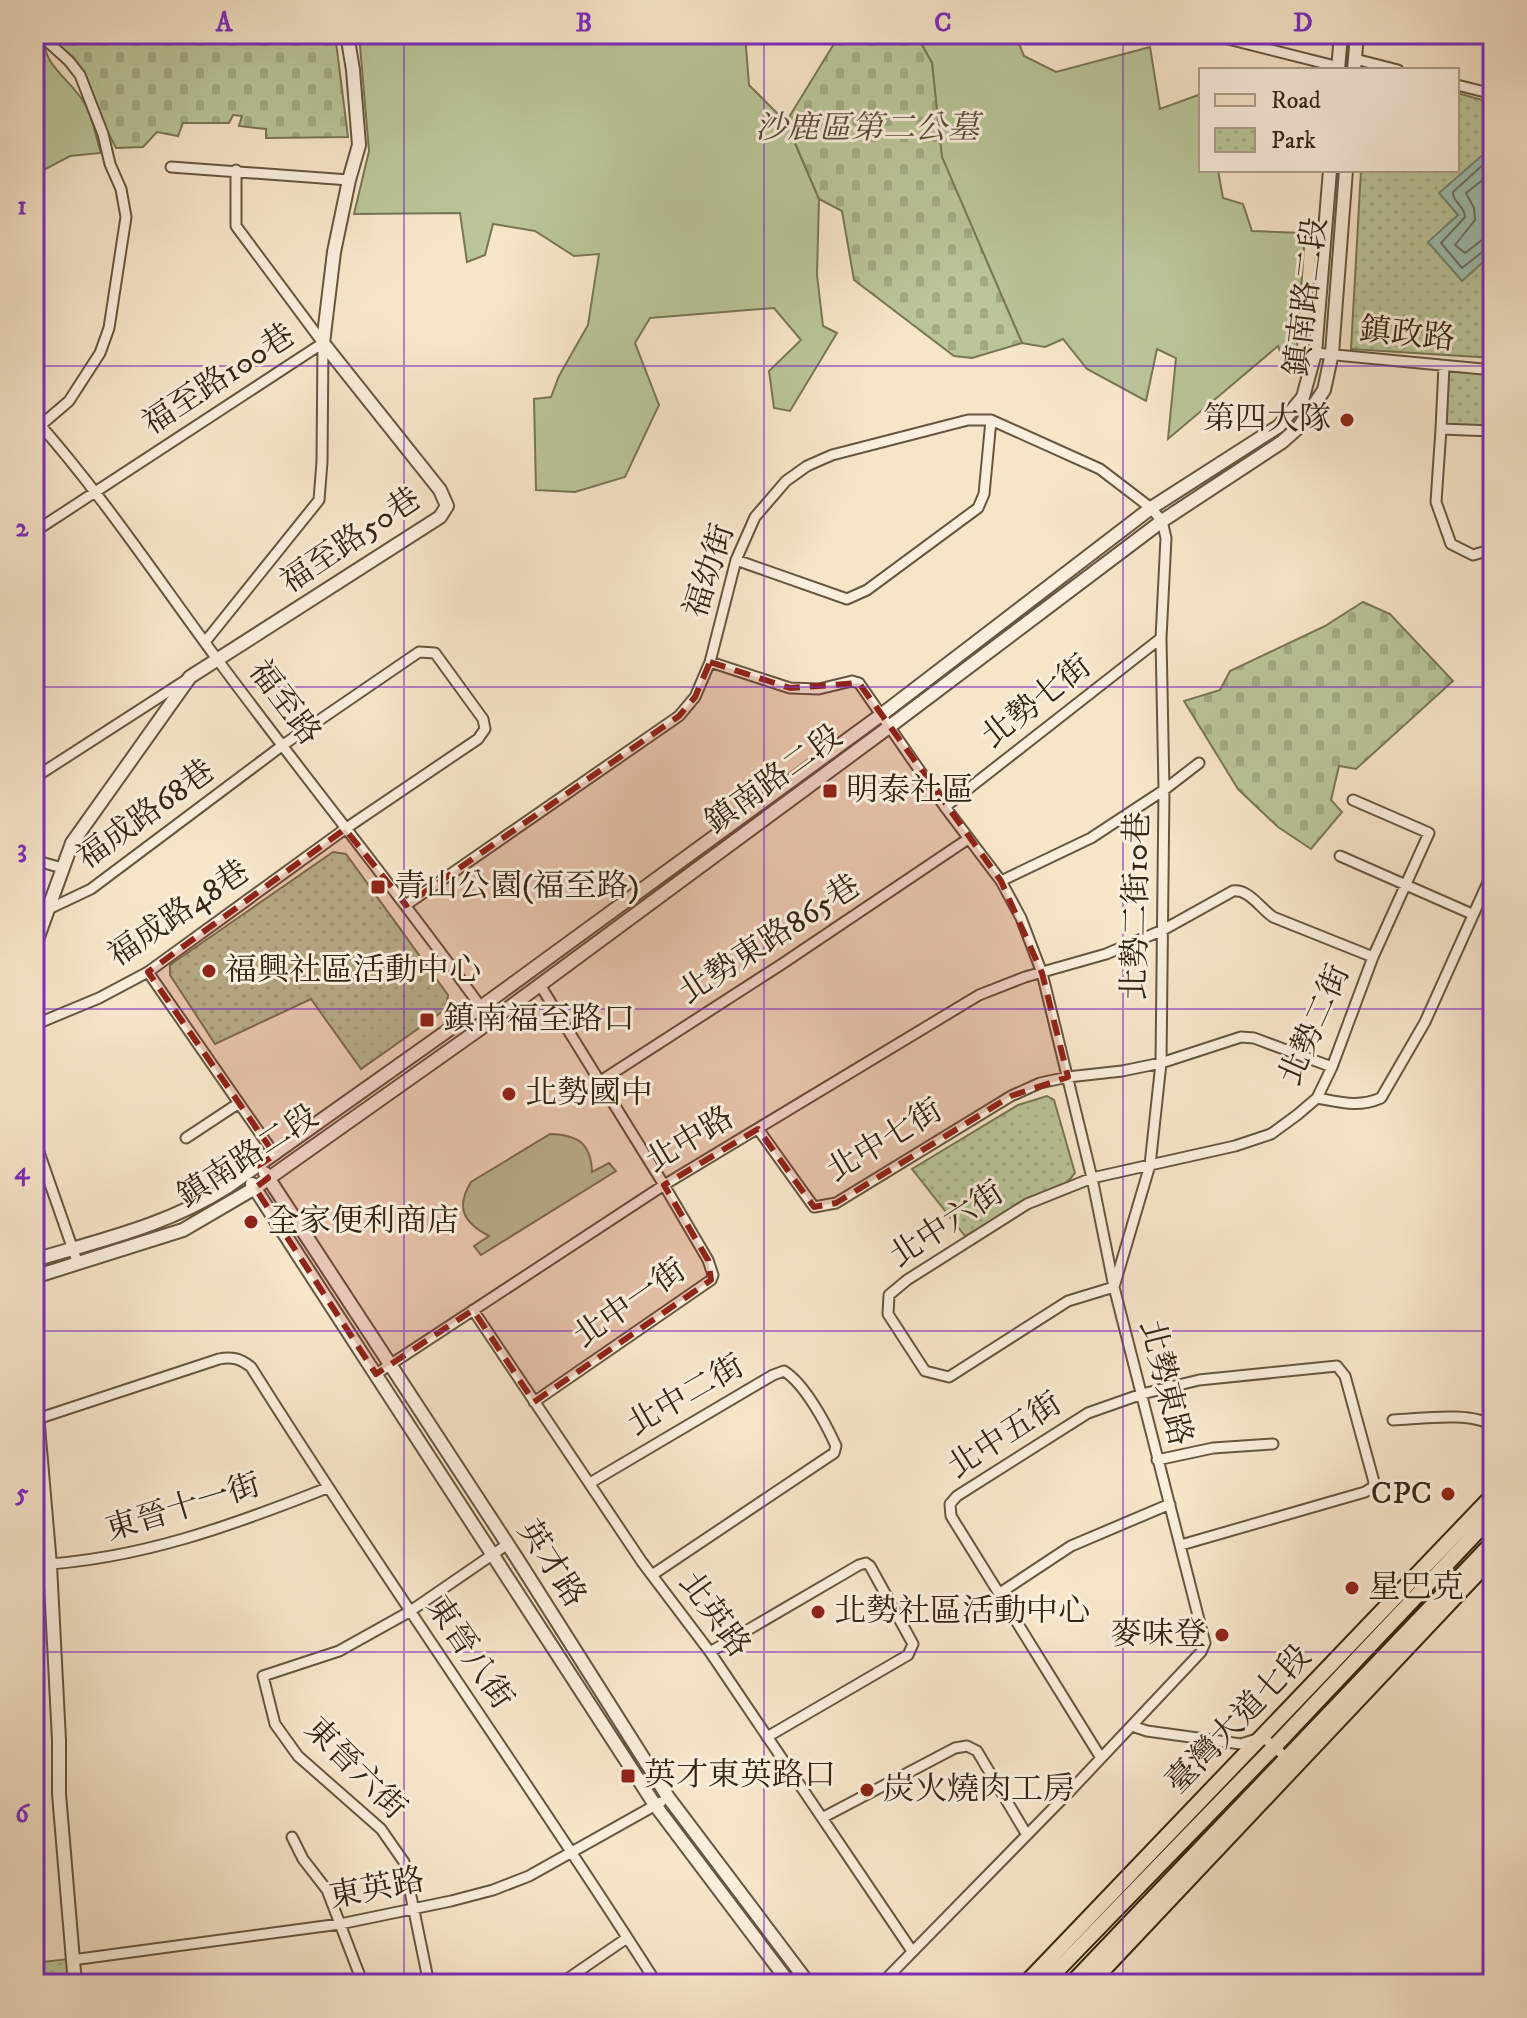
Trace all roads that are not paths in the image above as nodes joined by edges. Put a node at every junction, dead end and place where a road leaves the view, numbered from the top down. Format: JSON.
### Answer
{"nodes":[{"id":1,"x":43,"y":34,"type":"edge"},
{"id":2,"x":347,"y":34,"type":"edge"},
{"id":3,"x":1208,"y":34,"type":"edge"},
{"id":4,"x":1341,"y":34,"type":"edge"},
{"id":5,"x":1357,"y":34,"type":"edge"},
{"id":6,"x":1355,"y":65,"type":"edge"},
{"id":7,"x":1339,"y":68,"type":"edge"},
{"id":8,"x":1381,"y":68,"type":"edge"},
{"id":9,"x":1459,"y":86,"type":"edge"},
{"id":10,"x":1493,"y":94,"type":"edge"},
{"id":11,"x":171,"y":167,"type":"dead end"},
{"id":12,"x":236,"y":170,"type":"junction"},
{"id":13,"x":1330,"y":172,"type":"edge"},
{"id":14,"x":1346,"y":172,"type":"edge"},
{"id":15,"x":349,"y":180,"type":"junction"},
{"id":16,"x":323,"y":343,"type":"junction"},
{"id":17,"x":1315,"y":353,"type":"junction"},
{"id":18,"x":1332,"y":353,"type":"junction"},
{"id":19,"x":1444,"y":366,"type":"junction"},
{"id":20,"x":1493,"y":370,"type":"edge"},
{"id":21,"x":991,"y":420,"type":"junction"},
{"id":22,"x":37,"y":421,"type":"edge"},
{"id":23,"x":1441,"y":429,"type":"junction"},
{"id":24,"x":1493,"y":431,"type":"edge"},
{"id":25,"x":96,"y":493,"type":"junction"},
{"id":26,"x":1151,"y":508,"type":"junction"},
{"id":27,"x":1162,"y":521,"type":"junction"},
{"id":28,"x":34,"y":532,"type":"edge"},
{"id":29,"x":1493,"y":549,"type":"edge"},
{"id":30,"x":736,"y":560,"type":"junction"},
{"id":31,"x":1161,"y":638,"type":"junction"},
{"id":32,"x":205,"y":642,"type":"junction"},
{"id":33,"x":217,"y":659,"type":"junction"},
{"id":34,"x":710,"y":662,"type":"junction"},
{"id":35,"x":190,"y":677,"type":"junction"},
{"id":36,"x":881,"y":715,"type":"junction"},
{"id":37,"x":889,"y":727,"type":"junction"},
{"id":38,"x":283,"y":745,"type":"junction"},
{"id":39,"x":1199,"y":763,"type":"dead end"},
{"id":40,"x":34,"y":778,"type":"edge"},
{"id":41,"x":1164,"y":790,"type":"junction"},
{"id":42,"x":1353,"y":800,"type":"dead end"},
{"id":43,"x":945,"y":807,"type":"junction"},
{"id":44,"x":345,"y":829,"type":"junction"},
{"id":45,"x":968,"y":839,"type":"junction"},
{"id":46,"x":1340,"y":856,"type":"dead end"},
{"id":47,"x":34,"y":860,"type":"edge"},
{"id":48,"x":62,"y":868,"type":"junction"},
{"id":49,"x":1493,"y":871,"type":"edge"},
{"id":50,"x":1001,"y":881,"type":"junction"},
{"id":51,"x":1404,"y":885,"type":"junction"},
{"id":52,"x":406,"y":905,"type":"junction"},
{"id":53,"x":39,"y":914,"type":"edge"},
{"id":54,"x":1472,"y":914,"type":"junction"},
{"id":55,"x":1163,"y":930,"type":"junction"},
{"id":56,"x":34,"y":948,"type":"edge"},
{"id":57,"x":1373,"y":957,"type":"junction"},
{"id":58,"x":148,"y":972,"type":"junction"},
{"id":59,"x":1042,"y":973,"type":"junction"},
{"id":60,"x":540,"y":985,"type":"junction"},
{"id":61,"x":481,"y":1007,"type":"junction"},
{"id":62,"x":491,"y":1021,"type":"junction"},
{"id":63,"x":34,"y":1025,"type":"edge"},
{"id":64,"x":1161,"y":1063,"type":"junction"},
{"id":65,"x":1332,"y":1067,"type":"junction"},
{"id":66,"x":1068,"y":1077,"type":"junction"},
{"id":67,"x":599,"y":1082,"type":"junction"},
{"id":68,"x":1317,"y":1098,"type":"junction"},
{"id":69,"x":239,"y":1103,"type":"junction"},
{"id":70,"x":758,"y":1129,"type":"junction"},
{"id":71,"x":34,"y":1138,"type":"edge"},
{"id":72,"x":186,"y":1138,"type":"dead end"},
{"id":73,"x":275,"y":1155,"type":"junction"},
{"id":74,"x":259,"y":1165,"type":"junction"},
{"id":75,"x":1150,"y":1165,"type":"junction"},
{"id":76,"x":245,"y":1174,"type":"junction"},
{"id":77,"x":268,"y":1178,"type":"junction"},
{"id":78,"x":1092,"y":1178,"type":"junction"},
{"id":79,"x":664,"y":1185,"type":"junction"},
{"id":80,"x":255,"y":1188,"type":"junction"},
{"id":81,"x":73,"y":1248,"type":"junction"},
{"id":82,"x":34,"y":1260,"type":"edge"},
{"id":83,"x":78,"y":1264,"type":"junction"},
{"id":84,"x":34,"y":1277,"type":"edge"},
{"id":85,"x":1114,"y":1287,"type":"junction"},
{"id":86,"x":473,"y":1310,"type":"junction"},
{"id":87,"x":391,"y":1364,"type":"junction"},
{"id":88,"x":376,"y":1374,"type":"junction"},
{"id":89,"x":34,"y":1380,"type":"edge"},
{"id":90,"x":1142,"y":1394,"type":"junction"},
{"id":91,"x":534,"y":1402,"type":"junction"},
{"id":92,"x":37,"y":1420,"type":"edge"},
{"id":93,"x":1393,"y":1420,"type":"dead end"},
{"id":94,"x":1493,"y":1426,"type":"edge"},
{"id":95,"x":1273,"y":1444,"type":"dead end"},
{"id":96,"x":1157,"y":1460,"type":"junction"},
{"id":97,"x":590,"y":1483,"type":"junction"},
{"id":98,"x":327,"y":1488,"type":"junction"},
{"id":99,"x":1493,"y":1495,"type":"edge"},
{"id":100,"x":1170,"y":1504,"type":"junction"},
{"id":101,"x":1493,"y":1515,"type":"edge"},
{"id":102,"x":1493,"y":1542,"type":"edge"},
{"id":103,"x":508,"y":1544,"type":"junction"},
{"id":104,"x":1181,"y":1545,"type":"junction"},
{"id":105,"x":494,"y":1554,"type":"junction"},
{"id":106,"x":1493,"y":1557,"type":"edge"},
{"id":107,"x":34,"y":1565,"type":"edge"},
{"id":108,"x":50,"y":1565,"type":"junction"},
{"id":109,"x":652,"y":1575,"type":"junction"},
{"id":110,"x":1000,"y":1593,"type":"junction"},
{"id":111,"x":409,"y":1612,"type":"junction"},
{"id":112,"x":710,"y":1652,"type":"junction"},
{"id":113,"x":1132,"y":1726,"type":"junction"},
{"id":114,"x":767,"y":1737,"type":"junction"},
{"id":115,"x":1269,"y":1742,"type":"junction"},
{"id":116,"x":1101,"y":1758,"type":"junction"},
{"id":117,"x":1291,"y":1763,"type":"junction"},
{"id":118,"x":668,"y":1797,"type":"junction"},
{"id":119,"x":655,"y":1805,"type":"junction"},
{"id":120,"x":822,"y":1818,"type":"junction"},
{"id":121,"x":1027,"y":1835,"type":"junction"},
{"id":122,"x":292,"y":1837,"type":"dead end"},
{"id":123,"x":574,"y":1853,"type":"junction"},
{"id":124,"x":414,"y":1909,"type":"junction"},
{"id":125,"x":340,"y":1924,"type":"junction"},
{"id":126,"x":627,"y":1938,"type":"junction"},
{"id":127,"x":912,"y":1951,"type":"junction"},
{"id":128,"x":72,"y":1960,"type":"junction"},
{"id":129,"x":75,"y":1984,"type":"edge"},
{"id":130,"x":363,"y":1984,"type":"edge"},
{"id":131,"x":429,"y":1984,"type":"edge"},
{"id":132,"x":560,"y":1984,"type":"edge"},
{"id":133,"x":657,"y":1984,"type":"edge"},
{"id":134,"x":790,"y":1984,"type":"edge"},
{"id":135,"x":809,"y":1984,"type":"edge"},
{"id":136,"x":881,"y":1984,"type":"edge"},
{"id":137,"x":1025,"y":1984,"type":"edge"},
{"id":138,"x":1044,"y":1984,"type":"edge"},
{"id":139,"x":1071,"y":1984,"type":"edge"},
{"id":140,"x":1090,"y":1984,"type":"edge"}],
"edges":[{"from":1,"to":22,"type":"street"},
{"from":2,"to":15,"type":"street"},
{"from":3,"to":7,"type":"street"},
{"from":4,"to":7,"type":"street"},
{"from":5,"to":6,"type":"street"},
{"from":6,"to":8,"type":"street"},
{"from":9,"to":10,"type":"street"},
{"from":11,"to":12,"type":"street"},
{"from":12,"to":15,"type":"street"},
{"from":12,"to":16,"type":"street","name":"福至路100巷"},
{"from":13,"to":17,"type":"street","name":"鎮南路二段"},
{"from":14,"to":18,"type":"street","name":"鎮南路二段"},
{"from":15,"to":16,"type":"street"},
{"from":16,"to":25,"type":"street","name":"福至路100巷"},
{"from":16,"to":32,"type":"street"},
{"from":16,"to":33,"type":"street","name":"福至路50巷"},
{"from":17,"to":18,"type":"street","name":"鎮政路"},
{"from":17,"to":26,"type":"street","name":"鎮南路二段"},
{"from":18,"to":19,"type":"street","name":"鎮政路"},
{"from":18,"to":27,"type":"street","name":"鎮南路二段"},
{"from":19,"to":20,"type":"street","name":"鎮政路"},
{"from":19,"to":23,"type":"street"},
{"from":21,"to":26,"type":"street"},
{"from":21,"to":30,"type":"street","name":"福幼街"},
{"from":21,"to":30,"type":"street"},
{"from":22,"to":25,"type":"street","name":"福至路"},
{"from":23,"to":24,"type":"street"},
{"from":23,"to":29,"type":"street"},
{"from":25,"to":28,"type":"street","name":"福至路100巷"},
{"from":25,"to":32,"type":"street","name":"福至路"},
{"from":26,"to":27,"type":"street"},
{"from":26,"to":36,"type":"street","name":"鎮南路二段"},
{"from":27,"to":31,"type":"street","name":"北勢二街10巷"},
{"from":27,"to":37,"type":"street","name":"鎮南路二段"},
{"from":30,"to":34,"type":"street","name":"福幼街"},
{"from":31,"to":41,"type":"street","name":"北勢二街10巷"},
{"from":31,"to":43,"type":"street","name":"北勢七街"},
{"from":32,"to":33,"type":"street","name":"福至路"},
{"from":33,"to":35,"type":"street","name":"福至路50巷"},
{"from":33,"to":38,"type":"street","name":"福至路"},
{"from":34,"to":36,"type":"street","name":"北勢東路"},
{"from":34,"to":52,"type":"street","name":"福幼街"},
{"from":35,"to":40,"type":"street"},
{"from":35,"to":48,"type":"street"},
{"from":36,"to":37,"type":"street","name":"北勢東路"},
{"from":36,"to":61,"type":"street","name":"鎮南路二段"},
{"from":37,"to":43,"type":"street","name":"北勢東路"},
{"from":37,"to":60,"type":"street","name":"鎮南路二段"},
{"from":38,"to":44,"type":"street","name":"福至路"},
{"from":38,"to":44,"type":"street","name":"福成路68巷"},
{"from":38,"to":53,"type":"street","name":"福成路68巷"},
{"from":39,"to":41,"type":"street"},
{"from":41,"to":50,"type":"street"},
{"from":41,"to":55,"type":"street","name":"北勢二街10巷"},
{"from":42,"to":51,"type":"street","name":"北勢二街"},
{"from":43,"to":45,"type":"street","name":"北勢東路"},
{"from":44,"to":52,"type":"street","name":"福至路"},
{"from":44,"to":58,"type":"street","name":"福成路48巷"},
{"from":45,"to":50,"type":"street","name":"北勢東路"},
{"from":45,"to":67,"type":"street","name":"北勢東路865巷"},
{"from":46,"to":51,"type":"street"},
{"from":47,"to":48,"type":"street"},
{"from":48,"to":53,"type":"street"},
{"from":49,"to":54,"type":"street"},
{"from":50,"to":59,"type":"street","name":"北勢東路"},
{"from":51,"to":54,"type":"street"},
{"from":51,"to":57,"type":"street","name":"北勢二街"},
{"from":52,"to":61,"type":"street","name":"福至路"},
{"from":53,"to":56,"type":"street"},
{"from":54,"to":68,"type":"street"},
{"from":55,"to":57,"type":"street","name":"北中路"},
{"from":55,"to":59,"type":"street","name":"北中路"},
{"from":55,"to":64,"type":"street","name":"北勢二街10巷"},
{"from":57,"to":65,"type":"street","name":"北勢二街"},
{"from":58,"to":63,"type":"street","name":"福成路48巷"},
{"from":58,"to":69,"type":"street"},
{"from":59,"to":66,"type":"street","name":"北勢東路"},
{"from":59,"to":70,"type":"street","name":"北中路"},
{"from":60,"to":62,"type":"street","name":"鎮南路二段"},
{"from":60,"to":67,"type":"street","name":"北中一街"},
{"from":61,"to":62,"type":"street","name":"福至路"},
{"from":61,"to":73,"type":"street","name":"鎮南路二段"},
{"from":62,"to":77,"type":"street","name":"鎮南路二段"},
{"from":64,"to":65,"type":"street"},
{"from":64,"to":66,"type":"street"},
{"from":64,"to":75,"type":"street","name":"北勢二街10巷"},
{"from":65,"to":68,"type":"street","name":"北勢二街"},
{"from":66,"to":70,"type":"street","name":"北中七街"},
{"from":66,"to":78,"type":"street","name":"北勢東路"},
{"from":67,"to":79,"type":"street","name":"北中一街"},
{"from":68,"to":75,"type":"street","name":"北勢二街"},
{"from":69,"to":72,"type":"street"},
{"from":69,"to":73,"type":"street"},
{"from":70,"to":79,"type":"street","name":"北中路"},
{"from":71,"to":81,"type":"street"},
{"from":73,"to":74,"type":"street","name":"鎮南路二段"},
{"from":74,"to":76,"type":"street","name":"鎮南路二段"},
{"from":74,"to":77,"type":"street","name":"英才路"},
{"from":75,"to":78,"type":"street","name":"北勢二街"},
{"from":75,"to":85,"type":"street","name":"北勢二街10巷"},
{"from":76,"to":80,"type":"street","name":"英才路"},
{"from":76,"to":81,"type":"street","name":"鎮南路二段"},
{"from":77,"to":80,"type":"street","name":"鎮南路二段"},
{"from":77,"to":87,"type":"street","name":"英才路"},
{"from":78,"to":85,"type":"street","name":"北勢東路"},
{"from":78,"to":85,"type":"street","name":"北中六街"},
{"from":79,"to":86,"type":"street","name":"北中路"},
{"from":79,"to":91,"type":"street","name":"北中一街"},
{"from":80,"to":83,"type":"street","name":"鎮南路二段"},
{"from":80,"to":88,"type":"street","name":"英才路"},
{"from":81,"to":82,"type":"street","name":"鎮南路二段"},
{"from":81,"to":83,"type":"street"},
{"from":83,"to":84,"type":"street","name":"鎮南路二段"},
{"from":85,"to":90,"type":"street","name":"北勢東路"},
{"from":86,"to":87,"type":"street","name":"北中路"},
{"from":86,"to":91,"type":"street","name":"北英路"},
{"from":87,"to":88,"type":"street","name":"北中路"},
{"from":87,"to":103,"type":"street","name":"英才路"},
{"from":88,"to":105,"type":"street","name":"英才路"},
{"from":89,"to":92,"type":"street"},
{"from":90,"to":96,"type":"street","name":"北勢東路"},
{"from":90,"to":104,"type":"street"},
{"from":90,"to":110,"type":"street","name":"北中五街"},
{"from":91,"to":97,"type":"street","name":"北英路"},
{"from":92,"to":98,"type":"street","name":"東晉八街"},
{"from":92,"to":108,"type":"street"},
{"from":93,"to":94,"type":"street"},
{"from":95,"to":96,"type":"street"},
{"from":96,"to":100,"type":"street","name":"北勢東路"},
{"from":97,"to":109,"type":"street","name":"北英路"},
{"from":97,"to":109,"type":"street","name":"北中二街"},
{"from":98,"to":108,"type":"street","name":"東晉十一街"},
{"from":98,"to":111,"type":"street","name":"東晉八街"},
{"from":99,"to":115,"type":"main road","name":"臺灣大道七段"},
{"from":100,"to":104,"type":"street","name":"北勢東路"},
{"from":100,"to":110,"type":"street"},
{"from":101,"to":115,"type":"main road","name":"臺灣大道七段"},
{"from":102,"to":117,"type":"main road","name":"臺灣大道七段"},
{"from":103,"to":105,"type":"street"},
{"from":103,"to":118,"type":"street","name":"英才路"},
{"from":104,"to":113,"type":"street","name":"北勢東路"},
{"from":105,"to":111,"type":"street"},
{"from":105,"to":119,"type":"street","name":"英才路"},
{"from":106,"to":117,"type":"main road","name":"臺灣大道七段"},
{"from":107,"to":108,"type":"street","name":"東晉十一街"},
{"from":108,"to":128,"type":"street"},
{"from":109,"to":112,"type":"street","name":"北英路"},
{"from":110,"to":116,"type":"street","name":"北中五街"},
{"from":111,"to":123,"type":"street","name":"東晉八街"},
{"from":111,"to":124,"type":"street","name":"東晉六街"},
{"from":112,"to":114,"type":"street","name":"北英路"},
{"from":112,"to":114,"type":"street"},
{"from":113,"to":115,"type":"street"},
{"from":113,"to":116,"type":"street","name":"北勢東路"},
{"from":114,"to":120,"type":"street","name":"北英路"},
{"from":115,"to":117,"type":"street"},
{"from":115,"to":137,"type":"main road","name":"臺灣大道七段"},
{"from":115,"to":138,"type":"main road","name":"臺灣大道七段"},
{"from":116,"to":121,"type":"street","name":"北勢東路"},
{"from":117,"to":139,"type":"main road","name":"臺灣大道七段"},
{"from":117,"to":140,"type":"main road","name":"臺灣大道七段"},
{"from":118,"to":119,"type":"street","name":"東英路"},
{"from":118,"to":135,"type":"street","name":"英才路"},
{"from":119,"to":123,"type":"street","name":"東英路"},
{"from":119,"to":134,"type":"street","name":"英才路"},
{"from":120,"to":121,"type":"street"},
{"from":120,"to":127,"type":"street","name":"北英路"},
{"from":121,"to":127,"type":"street","name":"北勢東路"},
{"from":122,"to":125,"type":"street"},
{"from":123,"to":124,"type":"street","name":"東英路"},
{"from":123,"to":126,"type":"street","name":"東晉八街"},
{"from":124,"to":125,"type":"street","name":"東英路"},
{"from":124,"to":131,"type":"street"},
{"from":125,"to":128,"type":"street","name":"東英路"},
{"from":125,"to":130,"type":"street"},
{"from":126,"to":132,"type":"street"},
{"from":126,"to":133,"type":"street","name":"東晉八街"},
{"from":127,"to":136,"type":"street","name":"北勢東路"},
{"from":128,"to":129,"type":"street"}]}
